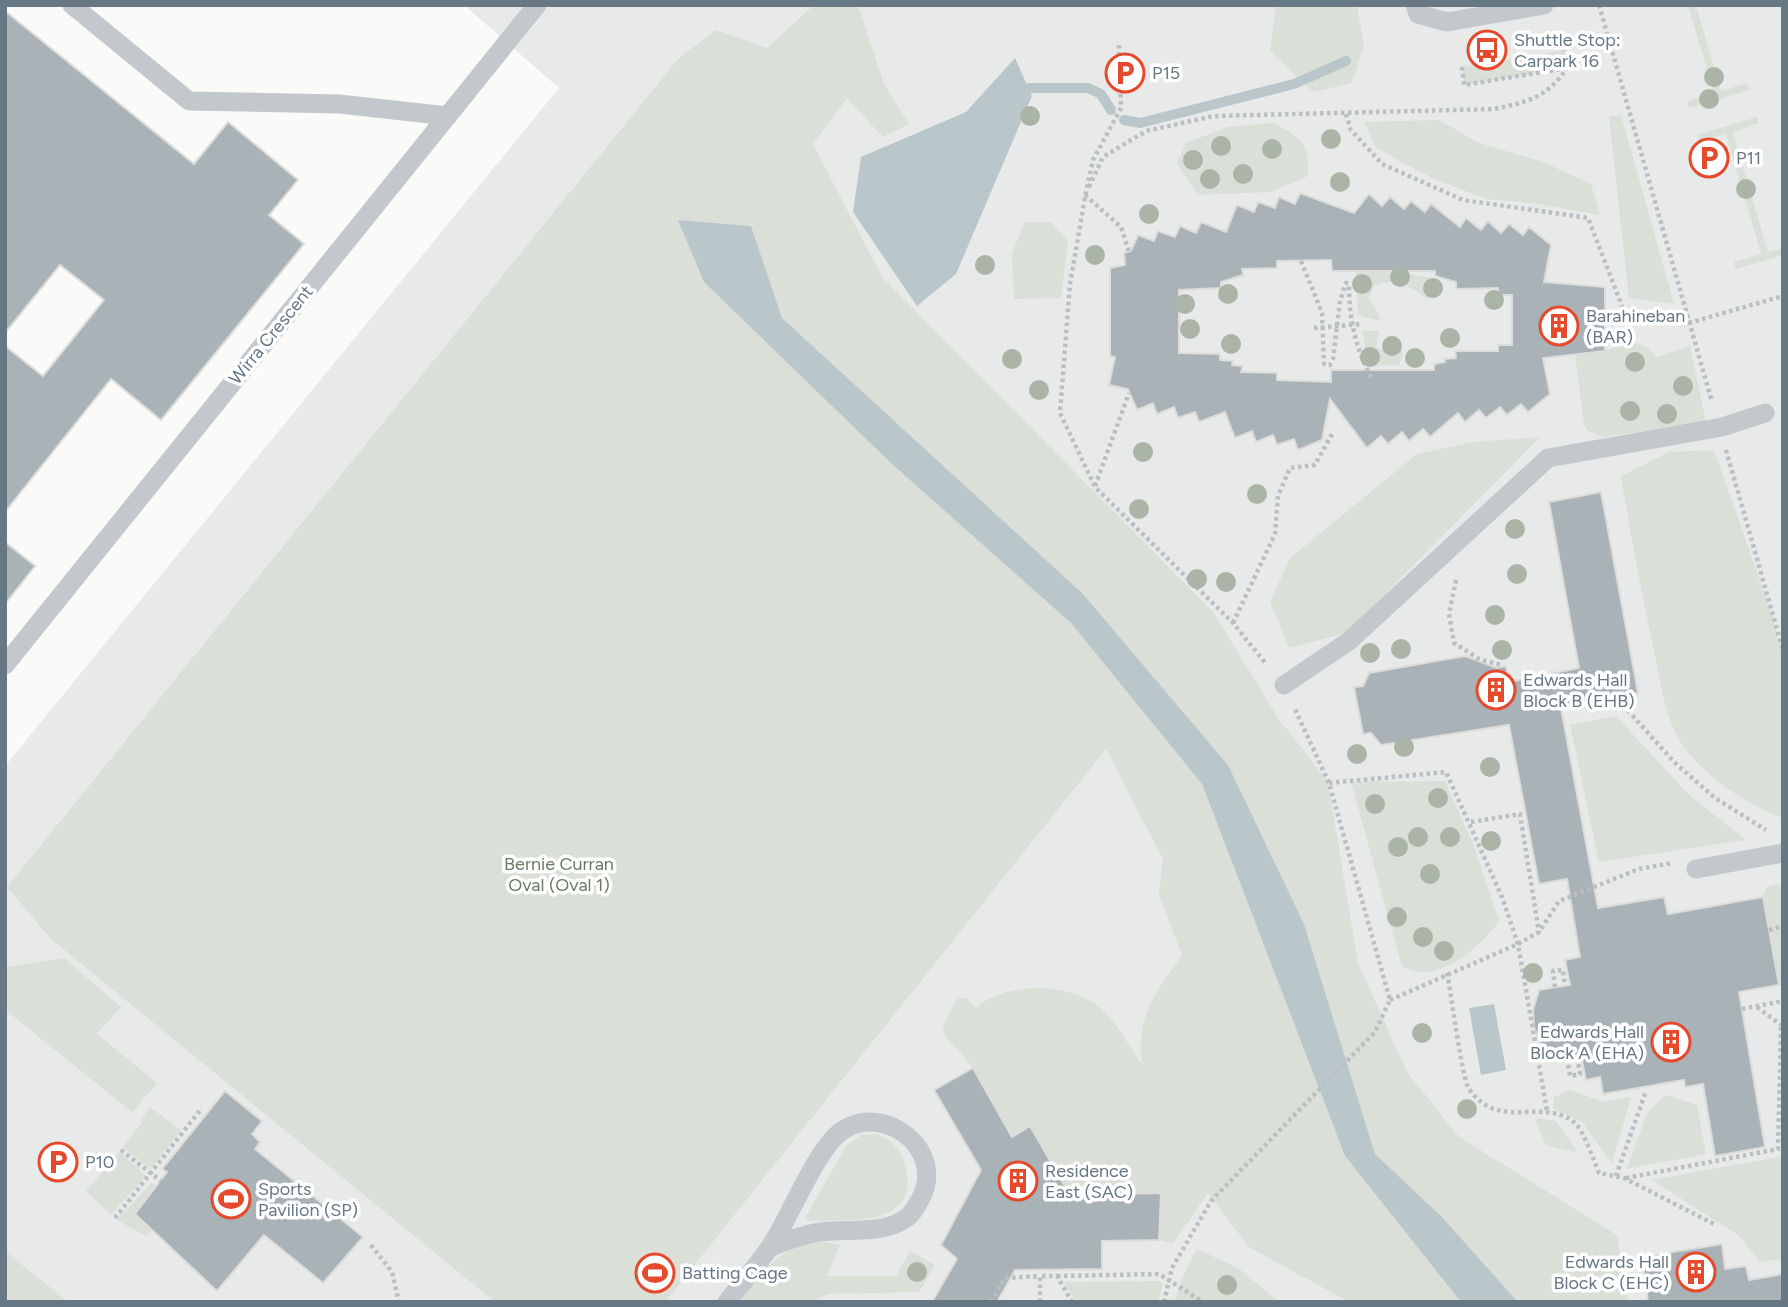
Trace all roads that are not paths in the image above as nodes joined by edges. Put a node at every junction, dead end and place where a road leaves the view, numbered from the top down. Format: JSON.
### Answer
{"nodes":[{"id":1,"x":72,"y":5,"type":"edge"},
{"id":2,"x":537,"y":5,"type":"edge"},
{"id":3,"x":1415,"y":5,"type":"edge"},
{"id":4,"x":1544,"y":5,"type":"edge"},
{"id":5,"x":448,"y":116,"type":"junction"},
{"id":6,"x":1765,"y":413,"type":"dead end"},
{"id":7,"x":5,"y":665,"type":"edge"},
{"id":8,"x":1284,"y":685,"type":"road end"},
{"id":9,"x":1783,"y":853,"type":"edge"},
{"id":10,"x":1687,"y":865,"type":"road end"},
{"id":11,"x":770,"y":1247,"type":"junction"},
{"id":12,"x":727,"y":1302,"type":"edge"}],
"edges":[{"from":1,"to":5,"type":"lane"},
{"from":2,"to":5,"type":"lane","name":"Wirra Crescent"},
{"from":3,"to":4,"type":"lane"},
{"from":5,"to":7,"type":"lane","name":"Wirra Crescent"},
{"from":6,"to":8,"type":"lane"},
{"from":9,"to":10,"type":"lane"},
{"from":11,"to":11,"type":"lane"},
{"from":11,"to":12,"type":"lane"}]}
